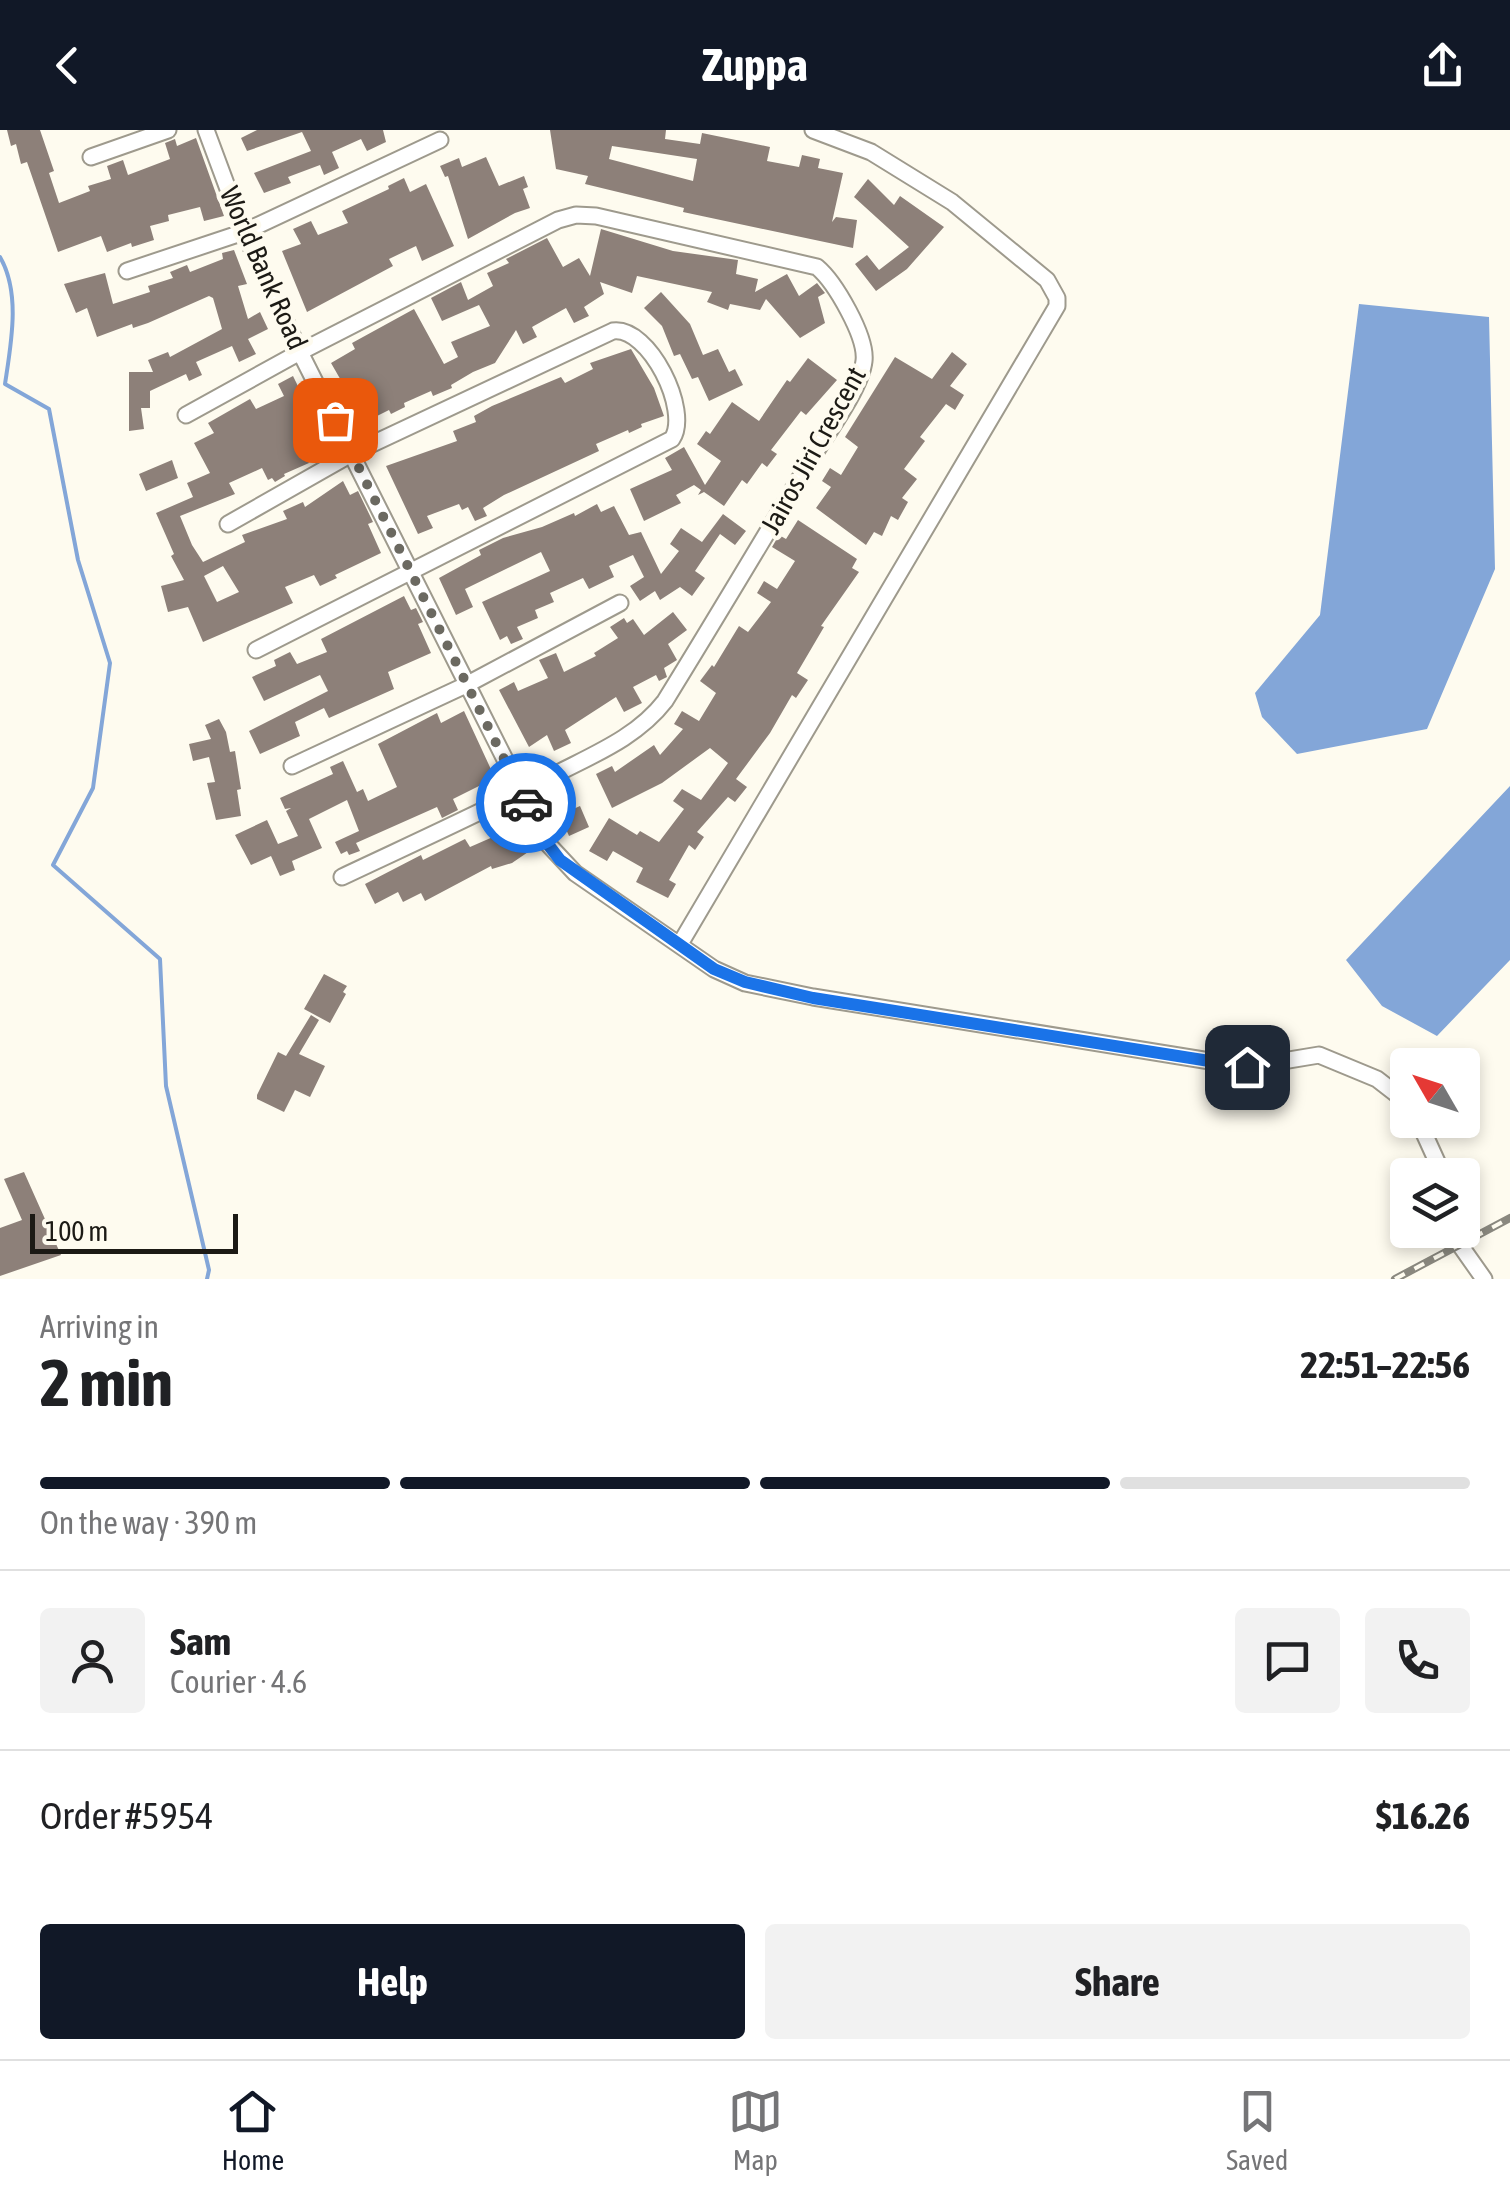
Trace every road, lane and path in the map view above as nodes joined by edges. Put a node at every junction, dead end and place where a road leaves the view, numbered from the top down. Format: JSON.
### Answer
{"nodes":[{"id":1,"x":168,"y":130,"type":"edge"},
{"id":2,"x":206,"y":130,"type":"edge"},
{"id":3,"x":813,"y":130,"type":"edge"},
{"id":4,"x":440,"y":140,"type":"dead end"},
{"id":5,"x":91,"y":157,"type":"dead end"},
{"id":6,"x":244,"y":232,"type":"junction"},
{"id":7,"x":127,"y":271,"type":"dead end"},
{"id":8,"x":300,"y":352,"type":"junction"},
{"id":9,"x":186,"y":415,"type":"dead end"},
{"id":10,"x":352,"y":453,"type":"junction"},
{"id":11,"x":228,"y":524,"type":"dead end"},
{"id":12,"x":411,"y":569,"type":"junction"},
{"id":13,"x":620,"y":603,"type":"dead end"},
{"id":14,"x":256,"y":650,"type":"dead end"},
{"id":15,"x":466,"y":684,"type":"junction"},
{"id":16,"x":292,"y":766,"type":"dead end"},
{"id":17,"x":520,"y":793,"type":"junction"},
{"id":18,"x":342,"y":877,"type":"dead end"},
{"id":19,"x":680,"y":944,"type":"junction"},
{"id":20,"x":1390,"y":1089,"type":"edge"},
{"id":21,"x":1462,"y":1248,"type":"edge"},
{"id":22,"x":1484,"y":1279,"type":"edge"}],
"edges":[{"from":1,"to":5,"type":"street"},
{"from":2,"to":6,"type":"street","name":"World Bank Road"},
{"from":3,"to":19,"type":"street"},
{"from":4,"to":6,"type":"street"},
{"from":6,"to":7,"type":"street"},
{"from":6,"to":8,"type":"street","name":"World Bank Road"},
{"from":8,"to":9,"type":"street","name":"Jairos Jiri Crescent"},
{"from":8,"to":10,"type":"street","name":"World Bank Road"},
{"from":8,"to":17,"type":"street","name":"Jairos Jiri Crescent"},
{"from":10,"to":11,"type":"street"},
{"from":10,"to":12,"type":"street","name":"World Bank Road"},
{"from":10,"to":12,"type":"street"},
{"from":12,"to":14,"type":"street"},
{"from":12,"to":15,"type":"street","name":"World Bank Road"},
{"from":13,"to":15,"type":"street"},
{"from":15,"to":16,"type":"street"},
{"from":15,"to":17,"type":"street","name":"World Bank Road"},
{"from":17,"to":18,"type":"street","name":"Jairos Jiri Crescent"},
{"from":17,"to":19,"type":"street","name":"World Bank Road"},
{"from":19,"to":20,"type":"street","name":"World Bank Road"},
{"from":21,"to":22,"type":"street"}]}
